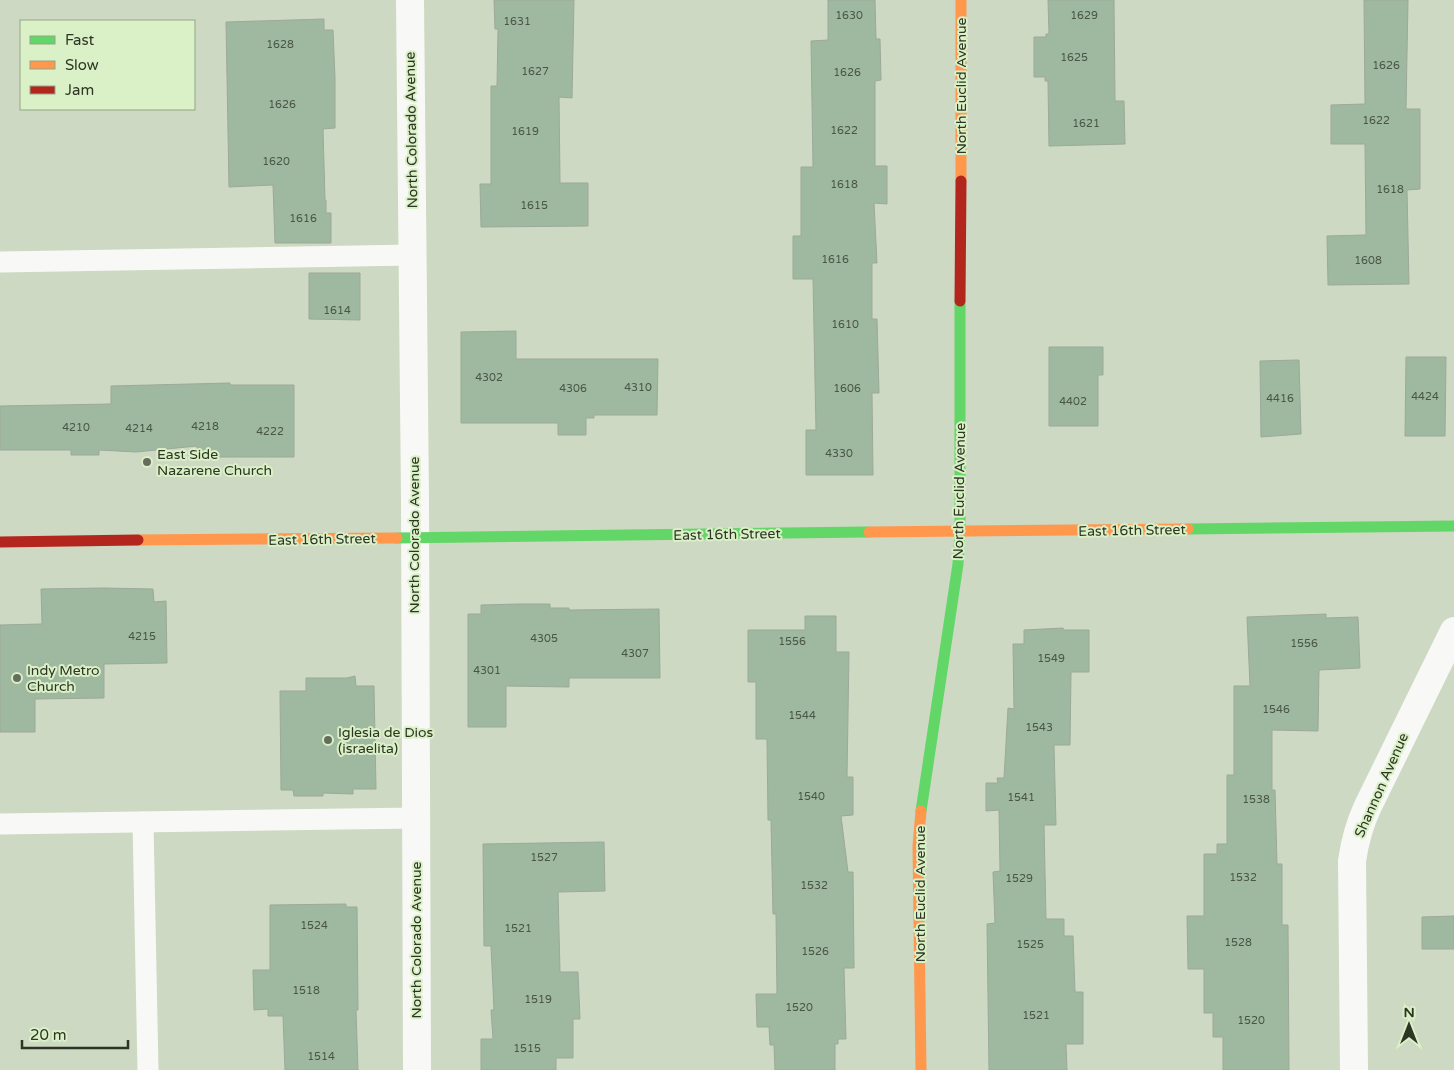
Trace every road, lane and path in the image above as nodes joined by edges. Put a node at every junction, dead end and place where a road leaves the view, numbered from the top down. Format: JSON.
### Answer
{"nodes":[{"id":1,"x":410,"y":0,"type":"edge"},
{"id":2,"x":962,"y":0,"type":"edge"},
{"id":3,"x":412,"y":255,"type":"junction"},
{"id":4,"x":0,"y":262,"type":"edge"},
{"id":5,"x":1454,"y":526,"type":"edge"},
{"id":6,"x":960,"y":532,"type":"junction"},
{"id":7,"x":414,"y":538,"type":"junction"},
{"id":8,"x":0,"y":542,"type":"edge"},
{"id":9,"x":1454,"y":631,"type":"edge"},
{"id":10,"x":416,"y":818,"type":"junction"},
{"id":11,"x":143,"y":822,"type":"junction"},
{"id":12,"x":0,"y":824,"type":"edge"},
{"id":13,"x":148,"y":1070,"type":"edge"},
{"id":14,"x":417,"y":1070,"type":"edge"},
{"id":15,"x":921,"y":1070,"type":"edge"},
{"id":16,"x":1354,"y":1070,"type":"edge"}],
"edges":[{"from":1,"to":3,"type":"street","name":"North Colorado Avenue"},
{"from":2,"to":6,"type":"main road","name":"North Euclid Avenue"},
{"from":3,"to":4,"type":"lane"},
{"from":3,"to":7,"type":"street","name":"North Colorado Avenue"},
{"from":5,"to":6,"type":"main road","name":"East 16th Street"},
{"from":6,"to":7,"type":"main road","name":"East 16th Street"},
{"from":6,"to":15,"type":"main road","name":"North Euclid Avenue"},
{"from":7,"to":8,"type":"main road","name":"East 16th Street"},
{"from":7,"to":10,"type":"street","name":"North Colorado Avenue"},
{"from":9,"to":16,"type":"street","name":"Shannon Avenue"},
{"from":10,"to":11,"type":"lane"},
{"from":10,"to":14,"type":"street","name":"North Colorado Avenue"},
{"from":11,"to":12,"type":"lane"},
{"from":11,"to":13,"type":"lane"}]}
